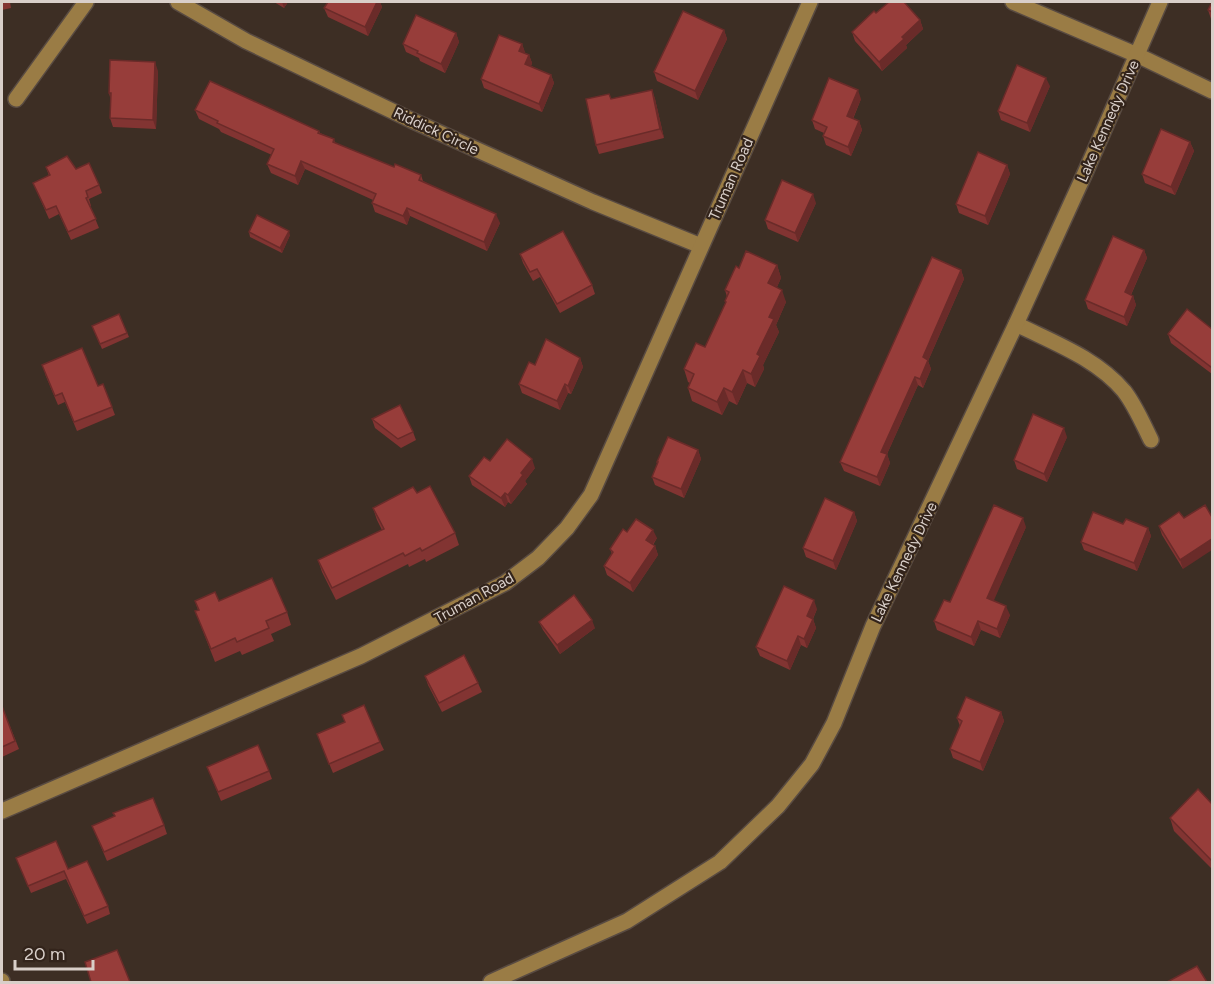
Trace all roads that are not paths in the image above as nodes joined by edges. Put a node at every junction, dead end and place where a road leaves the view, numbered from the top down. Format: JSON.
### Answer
{"nodes":[{"id":1,"x":86,"y":2,"type":"edge"},
{"id":2,"x":178,"y":2,"type":"edge"},
{"id":3,"x":810,"y":2,"type":"edge"},
{"id":4,"x":1013,"y":2,"type":"edge"},
{"id":5,"x":1160,"y":2,"type":"edge"},
{"id":6,"x":1137,"y":55,"type":"junction"},
{"id":7,"x":1212,"y":91,"type":"edge"},
{"id":8,"x":16,"y":99,"type":"dead end"},
{"id":9,"x":701,"y":246,"type":"junction"},
{"id":10,"x":1016,"y":324,"type":"junction"},
{"id":11,"x":1151,"y":440,"type":"dead end"},
{"id":12,"x":2,"y":811,"type":"edge"},
{"id":13,"x":491,"y":982,"type":"edge"}],
"edges":[{"from":1,"to":8,"type":"street"},
{"from":2,"to":9,"type":"street","name":"Riddick Circle"},
{"from":3,"to":9,"type":"street","name":"Truman Road"},
{"from":4,"to":6,"type":"street"},
{"from":5,"to":6,"type":"street","name":"Lake Kennedy Drive"},
{"from":6,"to":7,"type":"street"},
{"from":6,"to":10,"type":"street","name":"Lake Kennedy Drive"},
{"from":9,"to":12,"type":"street","name":"Truman Road"},
{"from":10,"to":11,"type":"street"},
{"from":10,"to":13,"type":"street","name":"Lake Kennedy Drive"}]}
